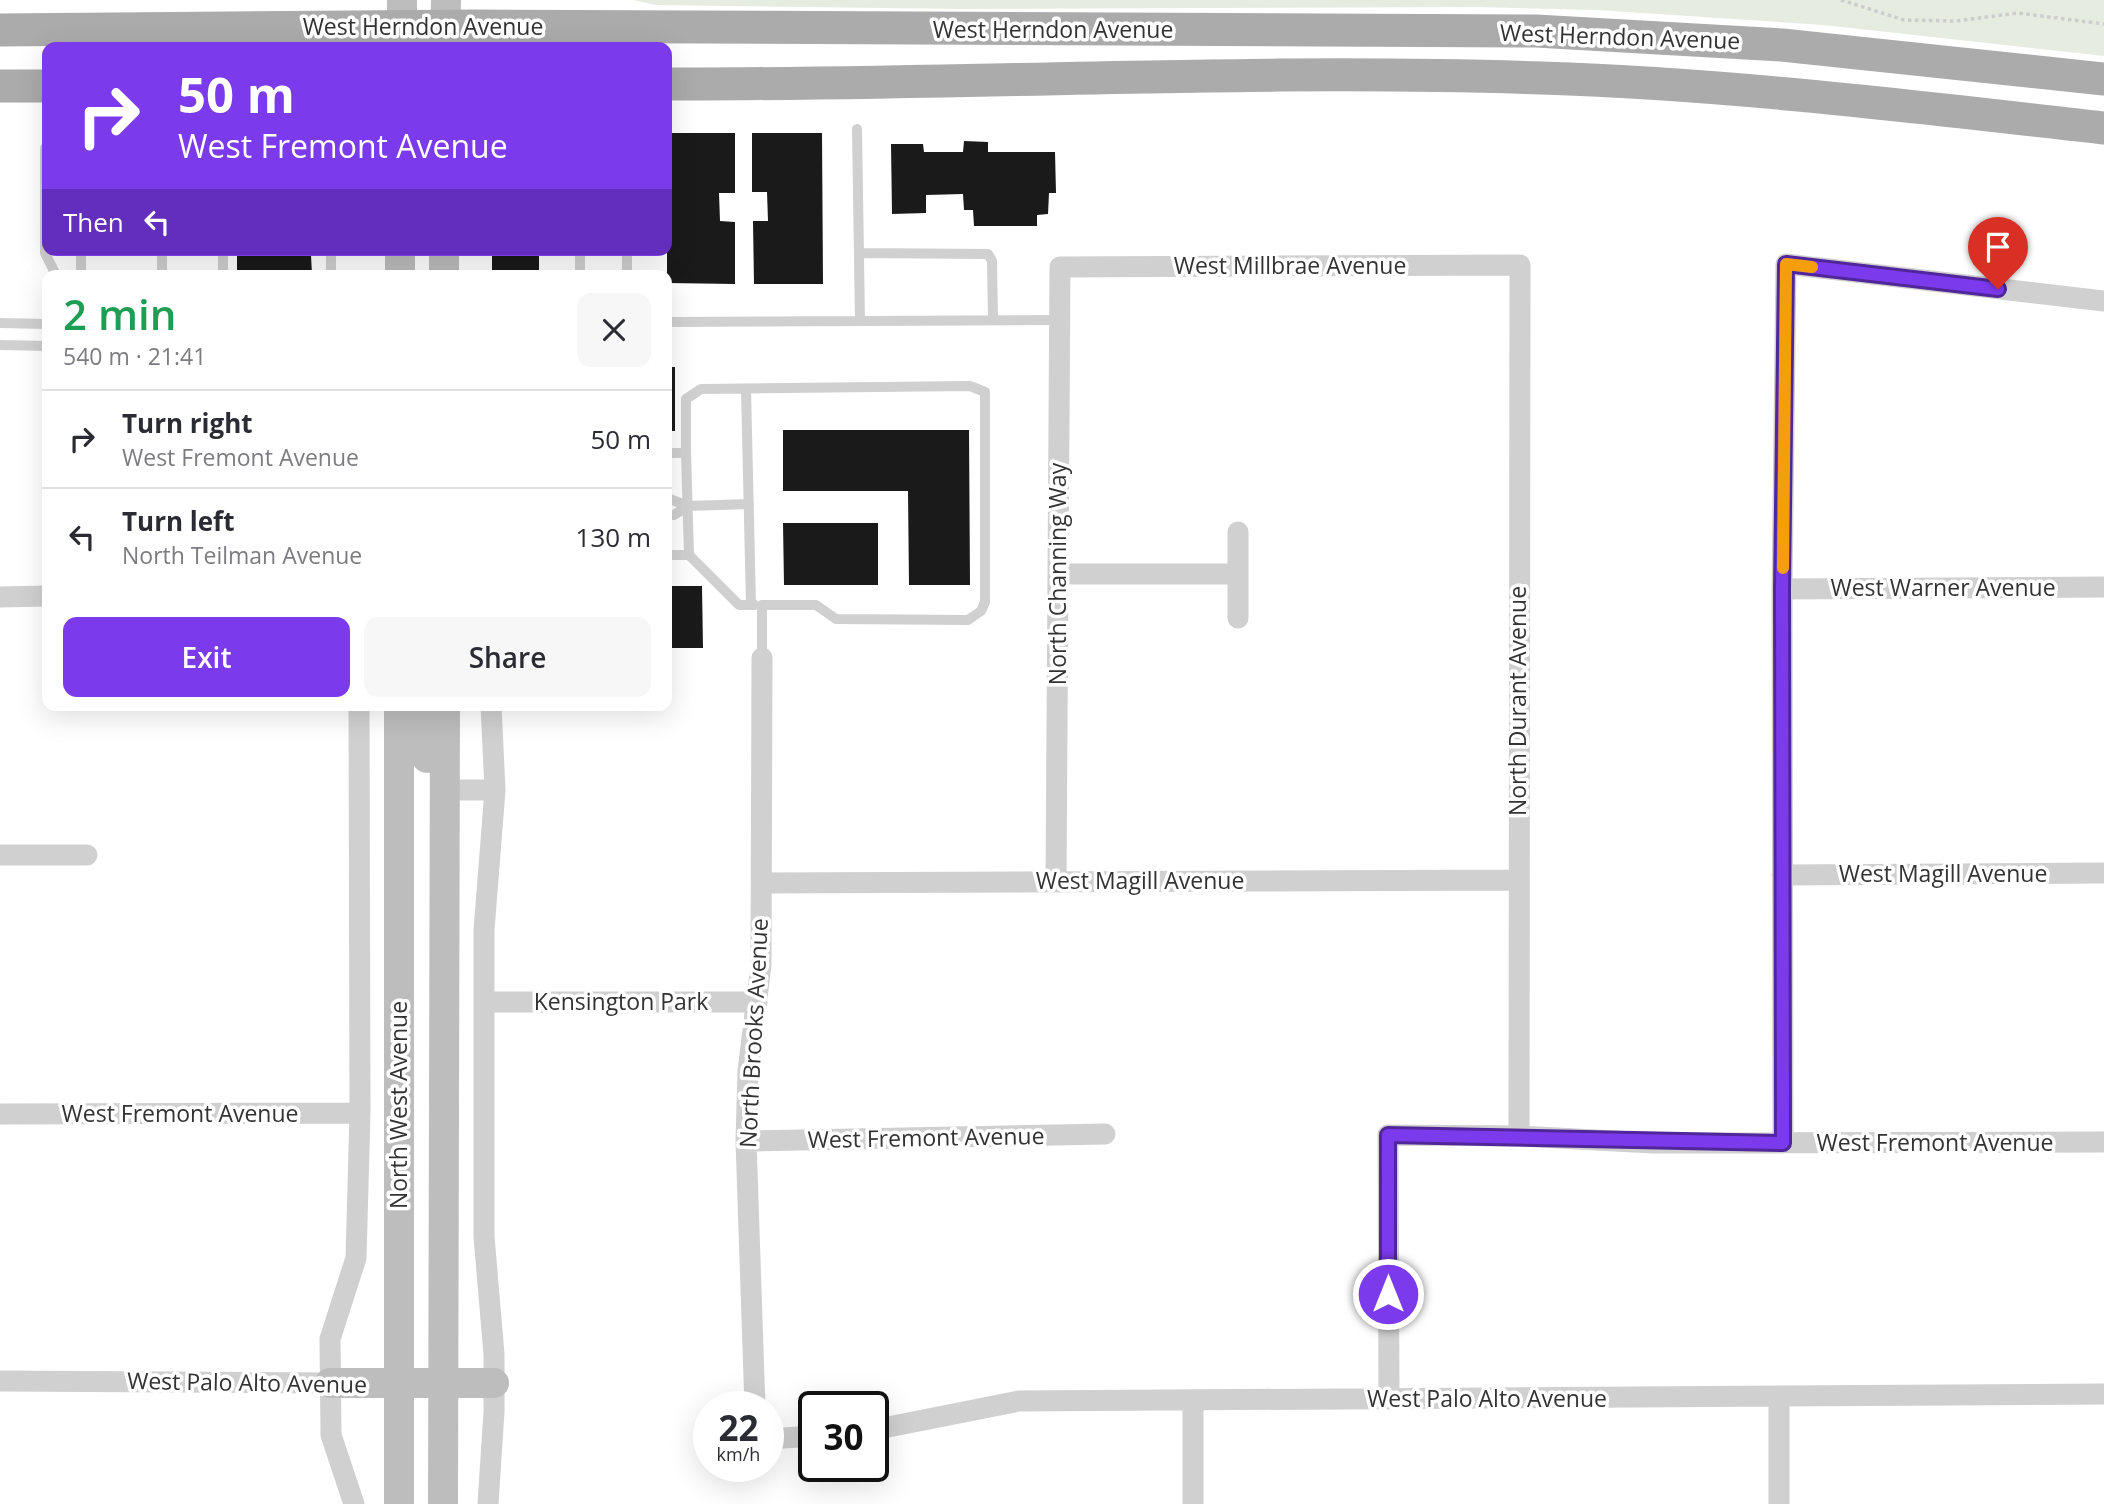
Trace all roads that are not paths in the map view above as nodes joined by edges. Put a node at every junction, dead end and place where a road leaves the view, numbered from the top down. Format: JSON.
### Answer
{"nodes":[{"id":1,"x":402,"y":25,"type":"edge"},
{"id":2,"x":446,"y":25,"type":"edge"},
{"id":3,"x":0,"y":30,"type":"edge"},
{"id":4,"x":2104,"y":79,"type":"edge"},
{"id":5,"x":672,"y":84,"type":"edge"},
{"id":6,"x":0,"y":86,"type":"edge"},
{"id":7,"x":42,"y":86,"type":"edge"},
{"id":8,"x":2104,"y":128,"type":"edge"},
{"id":9,"x":857,"y":129,"type":"dead end"},
{"id":10,"x":859,"y":253,"type":"junction"},
{"id":11,"x":1520,"y":265,"type":"joint"},
{"id":12,"x":1060,"y":267,"type":"joint"},
{"id":13,"x":2104,"y":301,"type":"edge"},
{"id":14,"x":993,"y":320,"type":"junction"},
{"id":15,"x":1059,"y":320,"type":"junction"},
{"id":16,"x":860,"y":321,"type":"junction"},
{"id":17,"x":672,"y":322,"type":"edge"},
{"id":18,"x":0,"y":323,"type":"edge"},
{"id":19,"x":42,"y":324,"type":"edge"},
{"id":20,"x":0,"y":345,"type":"edge"},
{"id":21,"x":42,"y":346,"type":"edge"},
{"id":22,"x":746,"y":389,"type":"junction"},
{"id":23,"x":672,"y":453,"type":"edge"},
{"id":24,"x":686,"y":453,"type":"junction"},
{"id":25,"x":672,"y":500,"type":"edge"},
{"id":26,"x":749,"y":504,"type":"junction"},
{"id":27,"x":688,"y":506,"type":"junction"},
{"id":28,"x":672,"y":515,"type":"edge"},
{"id":29,"x":1238,"y":532,"type":"dead end"},
{"id":30,"x":672,"y":555,"type":"edge"},
{"id":31,"x":689,"y":555,"type":"junction"},
{"id":32,"x":1058,"y":574,"type":"junction"},
{"id":33,"x":1238,"y":574,"type":"junction"},
{"id":34,"x":2104,"y":587,"type":"edge"},
{"id":35,"x":1782,"y":589,"type":"junction"},
{"id":36,"x":42,"y":596,"type":"edge"},
{"id":37,"x":0,"y":597,"type":"edge"},
{"id":38,"x":756,"y":605,"type":"junction"},
{"id":39,"x":1238,"y":618,"type":"dead end"},
{"id":40,"x":762,"y":658,"type":"joint"},
{"id":41,"x":359,"y":711,"type":"edge"},
{"id":42,"x":399,"y":711,"type":"edge"},
{"id":43,"x":424,"y":711,"type":"edge"},
{"id":44,"x":445,"y":711,"type":"edge"},
{"id":45,"x":491,"y":711,"type":"edge"},
{"id":46,"x":443,"y":790,"type":"junction"},
{"id":47,"x":495,"y":790,"type":"junction"},
{"id":48,"x":0,"y":855,"type":"edge"},
{"id":49,"x":87,"y":855,"type":"dead end"},
{"id":50,"x":2104,"y":873,"type":"edge"},
{"id":51,"x":1782,"y":875,"type":"junction"},
{"id":52,"x":1518,"y":880,"type":"junction"},
{"id":53,"x":1056,"y":882,"type":"junction"},
{"id":54,"x":762,"y":883,"type":"junction"},
{"id":55,"x":484,"y":1002,"type":"junction"},
{"id":56,"x":757,"y":1002,"type":"junction"},
{"id":57,"x":360,"y":1113,"type":"junction"},
{"id":58,"x":0,"y":1114,"type":"edge"},
{"id":59,"x":1105,"y":1134,"type":"dead end"},
{"id":60,"x":1518,"y":1136,"type":"junction"},
{"id":61,"x":746,"y":1141,"type":"junction"},
{"id":62,"x":2104,"y":1142,"type":"edge"},
{"id":63,"x":1783,"y":1143,"type":"junction"},
{"id":64,"x":0,"y":1381,"type":"edge"},
{"id":65,"x":330,"y":1383,"type":"junction"},
{"id":66,"x":494,"y":1383,"type":"junction"},
{"id":67,"x":400,"y":1384,"type":"junction"},
{"id":68,"x":444,"y":1384,"type":"junction"},
{"id":69,"x":754,"y":1391,"type":"edge"},
{"id":70,"x":2104,"y":1394,"type":"edge"},
{"id":71,"x":1779,"y":1398,"type":"junction"},
{"id":72,"x":1389,"y":1399,"type":"junction"},
{"id":73,"x":1193,"y":1400,"type":"junction"},
{"id":74,"x":889,"y":1427,"type":"edge"},
{"id":75,"x":354,"y":1504,"type":"edge"},
{"id":76,"x":399,"y":1504,"type":"edge"},
{"id":77,"x":443,"y":1504,"type":"edge"},
{"id":78,"x":488,"y":1504,"type":"edge"},
{"id":79,"x":1193,"y":1504,"type":"edge"},
{"id":80,"x":1779,"y":1504,"type":"edge"}],
"edges":[{"from":1,"to":2,"type":"main road","name":"West Herndon Avenue"},
{"from":1,"to":3,"type":"main road","name":"West Herndon Avenue"},
{"from":2,"to":4,"type":"main road","name":"West Herndon Avenue"},
{"from":5,"to":8,"type":"main road","name":"West Herndon Avenue"},
{"from":6,"to":7,"type":"main road"},
{"from":9,"to":10,"type":"lane"},
{"from":10,"to":14,"type":"lane"},
{"from":10,"to":16,"type":"lane"},
{"from":11,"to":12,"type":"street","name":"West Millbrae Avenue"},
{"from":11,"to":52,"type":"street","name":"North Durant Avenue"},
{"from":12,"to":15,"type":"street","name":"North Channing Way"},
{"from":13,"to":35,"type":"street"},
{"from":14,"to":15,"type":"lane"},
{"from":14,"to":16,"type":"lane"},
{"from":15,"to":32,"type":"street","name":"North Channing Way"},
{"from":16,"to":17,"type":"lane"},
{"from":18,"to":19,"type":"lane"},
{"from":20,"to":21,"type":"lane"},
{"from":22,"to":24,"type":"lane"},
{"from":22,"to":26,"type":"lane"},
{"from":22,"to":38,"type":"lane"},
{"from":23,"to":24,"type":"lane"},
{"from":24,"to":27,"type":"lane"},
{"from":25,"to":27,"type":"lane"},
{"from":26,"to":27,"type":"lane"},
{"from":26,"to":38,"type":"lane"},
{"from":27,"to":28,"type":"lane"},
{"from":27,"to":31,"type":"lane"},
{"from":29,"to":33,"type":"street"},
{"from":30,"to":31,"type":"lane"},
{"from":31,"to":38,"type":"lane"},
{"from":32,"to":33,"type":"street"},
{"from":32,"to":53,"type":"street","name":"North Channing Way"},
{"from":33,"to":39,"type":"street"},
{"from":34,"to":35,"type":"street","name":"West Warner Avenue"},
{"from":35,"to":51,"type":"street"},
{"from":36,"to":37,"type":"street"},
{"from":38,"to":40,"type":"lane"},
{"from":40,"to":54,"type":"street","name":"North Brooks Avenue"},
{"from":41,"to":57,"type":"street"},
{"from":42,"to":67,"type":"main road","name":"North West Avenue"},
{"from":43,"to":46,"type":"main road"},
{"from":44,"to":46,"type":"main road","name":"North West Avenue"},
{"from":45,"to":47,"type":"street"},
{"from":46,"to":47,"type":"street"},
{"from":46,"to":68,"type":"main road","name":"North West Avenue"},
{"from":47,"to":55,"type":"street"},
{"from":48,"to":49,"type":"street"},
{"from":50,"to":51,"type":"street","name":"West Magill Avenue"},
{"from":51,"to":63,"type":"street"},
{"from":52,"to":53,"type":"street","name":"West Magill Avenue"},
{"from":52,"to":60,"type":"street","name":"North Durant Avenue"},
{"from":53,"to":54,"type":"street","name":"West Magill Avenue"},
{"from":54,"to":56,"type":"street","name":"North Brooks Avenue"},
{"from":55,"to":56,"type":"street","name":"Kensington Park"},
{"from":55,"to":66,"type":"street"},
{"from":56,"to":61,"type":"street","name":"North Brooks Avenue"},
{"from":57,"to":58,"type":"street","name":"West Fremont Avenue"},
{"from":57,"to":65,"type":"street"},
{"from":59,"to":61,"type":"street","name":"West Fremont Avenue"},
{"from":60,"to":63,"type":"street","name":"West Fremont Avenue"},
{"from":60,"to":72,"type":"street","name":"West Fremont Avenue"},
{"from":61,"to":69,"type":"street","name":"North Brooks Avenue"},
{"from":62,"to":63,"type":"street","name":"West Fremont Avenue"},
{"from":64,"to":65,"type":"street","name":"West Palo Alto Avenue"},
{"from":65,"to":67,"type":"main road","name":"West Palo Alto Avenue"},
{"from":65,"to":75,"type":"street"},
{"from":66,"to":68,"type":"main road","name":"West Palo Alto Avenue"},
{"from":66,"to":78,"type":"street"},
{"from":67,"to":68,"type":"main road","name":"West Palo Alto Avenue"},
{"from":67,"to":76,"type":"main road","name":"North West Avenue"},
{"from":68,"to":77,"type":"main road","name":"North West Avenue"},
{"from":70,"to":71,"type":"street","name":"West Palo Alto Avenue"},
{"from":71,"to":72,"type":"street","name":"West Palo Alto Avenue"},
{"from":71,"to":80,"type":"street"},
{"from":72,"to":73,"type":"street","name":"West Palo Alto Avenue"},
{"from":73,"to":74,"type":"street","name":"West Palo Alto Avenue"},
{"from":73,"to":79,"type":"street"}]}
